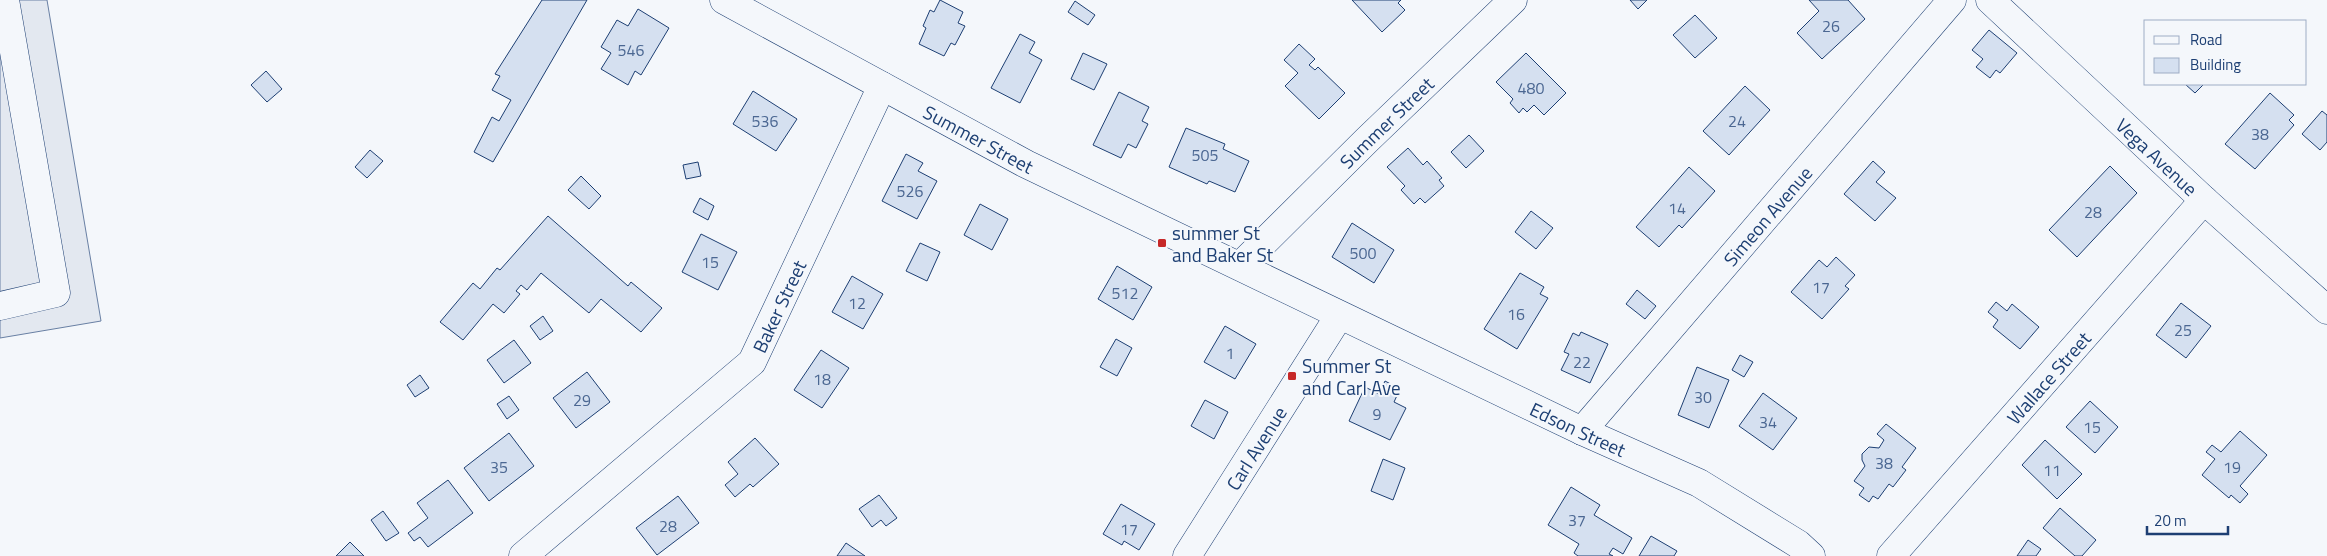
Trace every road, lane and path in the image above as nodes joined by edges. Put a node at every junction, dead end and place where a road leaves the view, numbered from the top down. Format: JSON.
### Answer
{"nodes":[{"id":1,"x":5,"y":0,"type":"edge"},
{"id":2,"x":724,"y":0,"type":"edge"},
{"id":3,"x":1513,"y":0,"type":"edge"},
{"id":4,"x":1952,"y":0,"type":"edge"},
{"id":5,"x":1990,"y":0,"type":"edge"},
{"id":6,"x":5,"y":37,"type":"edge"},
{"id":7,"x":882,"y":86,"type":"junction"},
{"id":8,"x":2204,"y":200,"type":"junction"},
{"id":9,"x":1240,"y":266,"type":"junction"},
{"id":10,"x":0,"y":306,"type":"edge"},
{"id":11,"x":2327,"y":310,"type":"edge"},
{"id":12,"x":1339,"y":316,"type":"junction"},
{"id":13,"x":1582,"y":431,"type":"junction"},
{"id":14,"x":523,"y":556,"type":"edge"},
{"id":15,"x":1187,"y":556,"type":"edge"},
{"id":16,"x":1811,"y":556,"type":"edge"},
{"id":17,"x":1891,"y":556,"type":"edge"}],
"edges":[{"from":1,"to":6,"type":"street"},
{"from":2,"to":7,"type":"street","name":"Summer Street"},
{"from":3,"to":9,"type":"street","name":"Summer Street"},
{"from":4,"to":13,"type":"street","name":"Simeon Avenue"},
{"from":5,"to":8,"type":"street","name":"Vega Avenue"},
{"from":6,"to":10,"type":"street"},
{"from":7,"to":9,"type":"street","name":"Summer Street"},
{"from":7,"to":14,"type":"street","name":"Baker Street"},
{"from":8,"to":11,"type":"street","name":"Vega Avenue"},
{"from":8,"to":17,"type":"street","name":"Wallace Street"},
{"from":9,"to":12,"type":"street","name":"Summer Street"},
{"from":12,"to":13,"type":"street","name":"Edson Street"},
{"from":12,"to":15,"type":"street","name":"Carl Avenue"},
{"from":13,"to":16,"type":"street","name":"Edson Street"}]}
